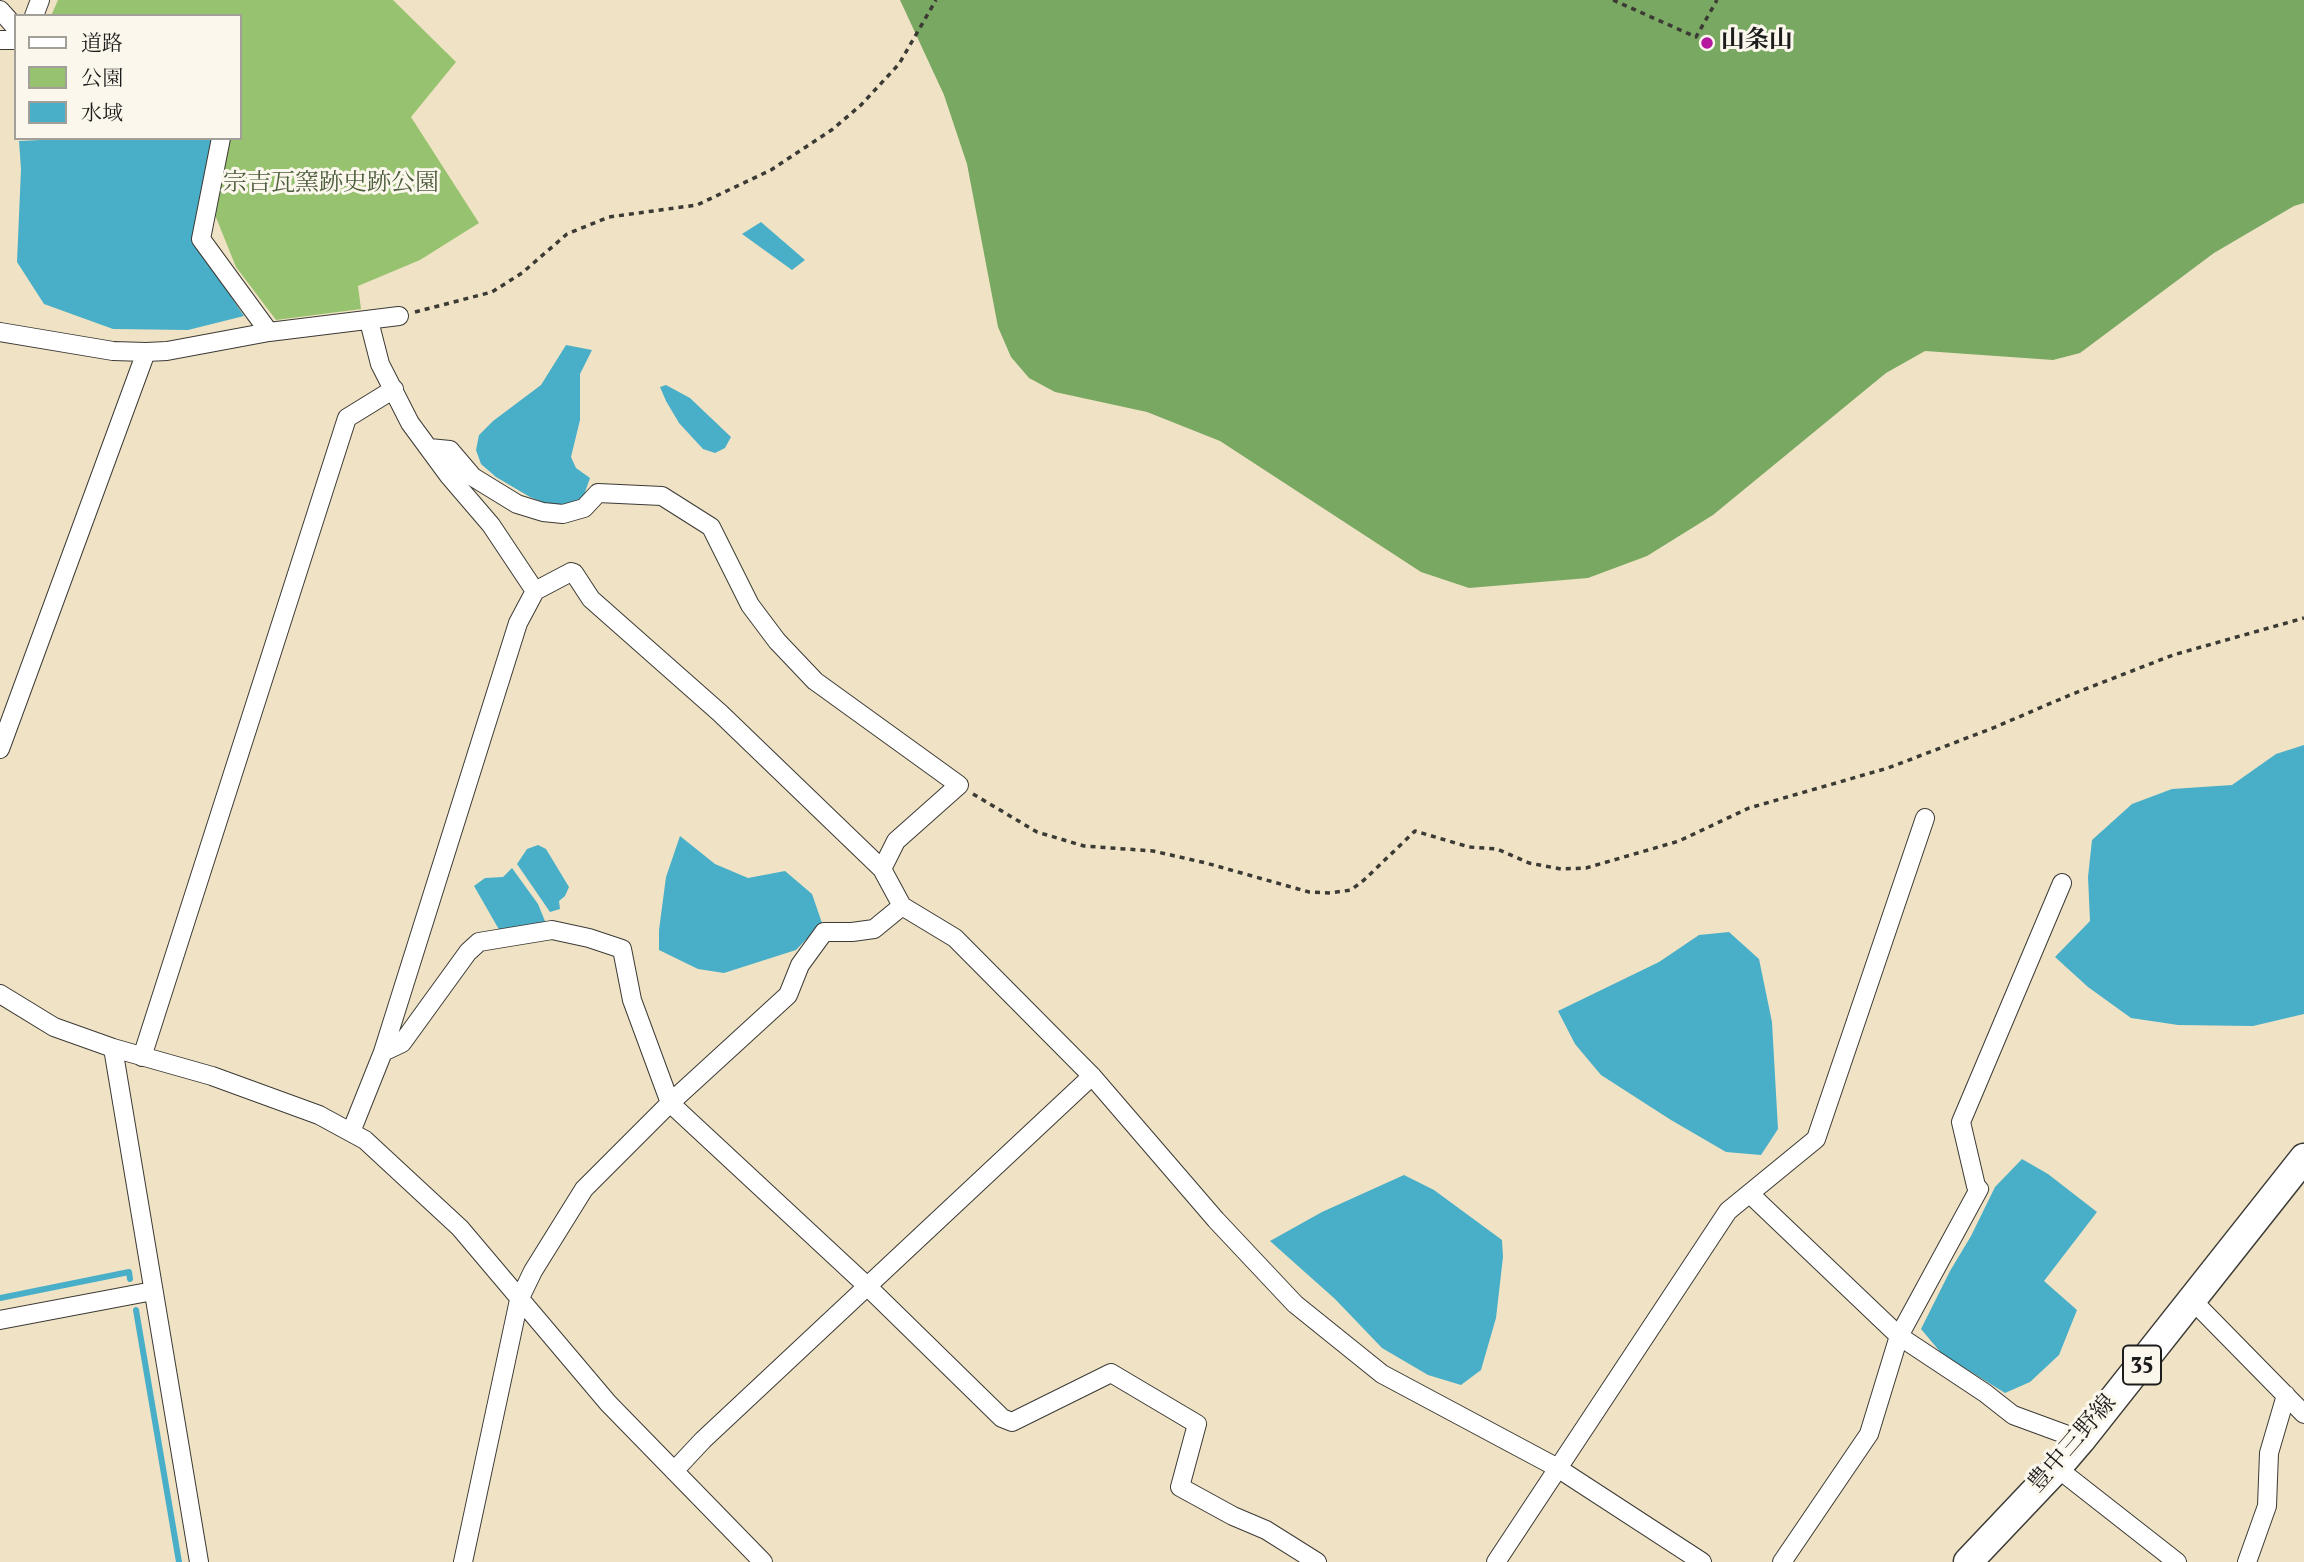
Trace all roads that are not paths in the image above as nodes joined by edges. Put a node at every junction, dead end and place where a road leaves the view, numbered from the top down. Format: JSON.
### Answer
{"nodes":[{"id":1,"x":0,"y":10,"type":"edge"},
{"id":2,"x":14,"y":26,"type":"edge"},
{"id":3,"x":221,"y":140,"type":"edge"},
{"id":4,"x":399,"y":316,"type":"road end"},
{"id":5,"x":369,"y":321,"type":"junction"},
{"id":6,"x":0,"y":332,"type":"edge"},
{"id":7,"x":269,"y":332,"type":"junction"},
{"id":8,"x":146,"y":352,"type":"junction"},
{"id":9,"x":394,"y":389,"type":"junction"},
{"id":10,"x":429,"y":448,"type":"junction"},
{"id":11,"x":535,"y":592,"type":"junction"},
{"id":12,"x":0,"y":749,"type":"edge"},
{"id":13,"x":1925,"y":818,"type":"dead end"},
{"id":14,"x":882,"y":869,"type":"junction"},
{"id":15,"x":2062,"y":883,"type":"dead end"},
{"id":16,"x":902,"y":906,"type":"junction"},
{"id":17,"x":0,"y":994,"type":"edge"},
{"id":18,"x":113,"y":1048,"type":"junction"},
{"id":19,"x":383,"y":1052,"type":"junction"},
{"id":20,"x":142,"y":1057,"type":"junction"},
{"id":21,"x":1092,"y":1076,"type":"junction"},
{"id":22,"x":670,"y":1103,"type":"junction"},
{"id":23,"x":351,"y":1132,"type":"junction"},
{"id":24,"x":2304,"y":1158,"type":"edge"},
{"id":25,"x":1750,"y":1194,"type":"junction"},
{"id":26,"x":867,"y":1286,"type":"junction"},
{"id":27,"x":153,"y":1291,"type":"junction"},
{"id":28,"x":519,"y":1300,"type":"junction"},
{"id":29,"x":2193,"y":1301,"type":"junction"},
{"id":30,"x":0,"y":1320,"type":"edge"},
{"id":31,"x":1899,"y":1336,"type":"junction"},
{"id":32,"x":2286,"y":1395,"type":"junction"},
{"id":33,"x":2304,"y":1414,"type":"edge"},
{"id":34,"x":2081,"y":1440,"type":"junction"},
{"id":35,"x":2057,"y":1468,"type":"junction"},
{"id":36,"x":1559,"y":1469,"type":"junction"},
{"id":37,"x":674,"y":1471,"type":"junction"},
{"id":38,"x":755,"y":1559,"type":"edge"},
{"id":39,"x":199,"y":1562,"type":"edge"},
{"id":40,"x":463,"y":1562,"type":"edge"},
{"id":41,"x":1317,"y":1562,"type":"edge"},
{"id":42,"x":1496,"y":1562,"type":"edge"},
{"id":43,"x":1702,"y":1562,"type":"edge"},
{"id":44,"x":1783,"y":1562,"type":"edge"},
{"id":45,"x":1968,"y":1562,"type":"edge"},
{"id":46,"x":2177,"y":1562,"type":"edge"},
{"id":47,"x":2247,"y":1562,"type":"edge"}],
"edges":[{"from":1,"to":2,"type":"street"},
{"from":3,"to":7,"type":"street"},
{"from":4,"to":5,"type":"street"},
{"from":5,"to":7,"type":"street"},
{"from":5,"to":9,"type":"street"},
{"from":6,"to":8,"type":"street"},
{"from":7,"to":8,"type":"street"},
{"from":8,"to":12,"type":"street"},
{"from":9,"to":10,"type":"street"},
{"from":9,"to":20,"type":"street"},
{"from":10,"to":11,"type":"street"},
{"from":10,"to":14,"type":"street"},
{"from":11,"to":14,"type":"street"},
{"from":11,"to":19,"type":"street"},
{"from":13,"to":25,"type":"street"},
{"from":14,"to":16,"type":"street"},
{"from":15,"to":31,"type":"street"},
{"from":16,"to":21,"type":"street"},
{"from":16,"to":22,"type":"street"},
{"from":17,"to":18,"type":"street"},
{"from":18,"to":20,"type":"street"},
{"from":18,"to":27,"type":"street"},
{"from":19,"to":22,"type":"street"},
{"from":19,"to":23,"type":"street"},
{"from":20,"to":23,"type":"street"},
{"from":21,"to":26,"type":"street"},
{"from":21,"to":36,"type":"street"},
{"from":22,"to":26,"type":"street"},
{"from":22,"to":28,"type":"street"},
{"from":23,"to":28,"type":"street"},
{"from":24,"to":29,"type":"main road","name":"豊中三野線","number":"35"},
{"from":25,"to":31,"type":"street"},
{"from":25,"to":36,"type":"street"},
{"from":26,"to":37,"type":"street"},
{"from":26,"to":41,"type":"street"},
{"from":27,"to":30,"type":"street"},
{"from":27,"to":39,"type":"street"},
{"from":28,"to":37,"type":"street"},
{"from":28,"to":40,"type":"street"},
{"from":29,"to":32,"type":"street"},
{"from":29,"to":34,"type":"main road","name":"豊中三野線","number":"35"},
{"from":31,"to":34,"type":"street"},
{"from":31,"to":44,"type":"street"},
{"from":32,"to":33,"type":"street"},
{"from":32,"to":47,"type":"street"},
{"from":34,"to":35,"type":"main road","name":"豊中三野線","number":"35"},
{"from":35,"to":45,"type":"main road","name":"豊中三野線","number":"35"},
{"from":35,"to":46,"type":"street"},
{"from":36,"to":42,"type":"street"},
{"from":36,"to":43,"type":"street"},
{"from":37,"to":38,"type":"street"}]}
